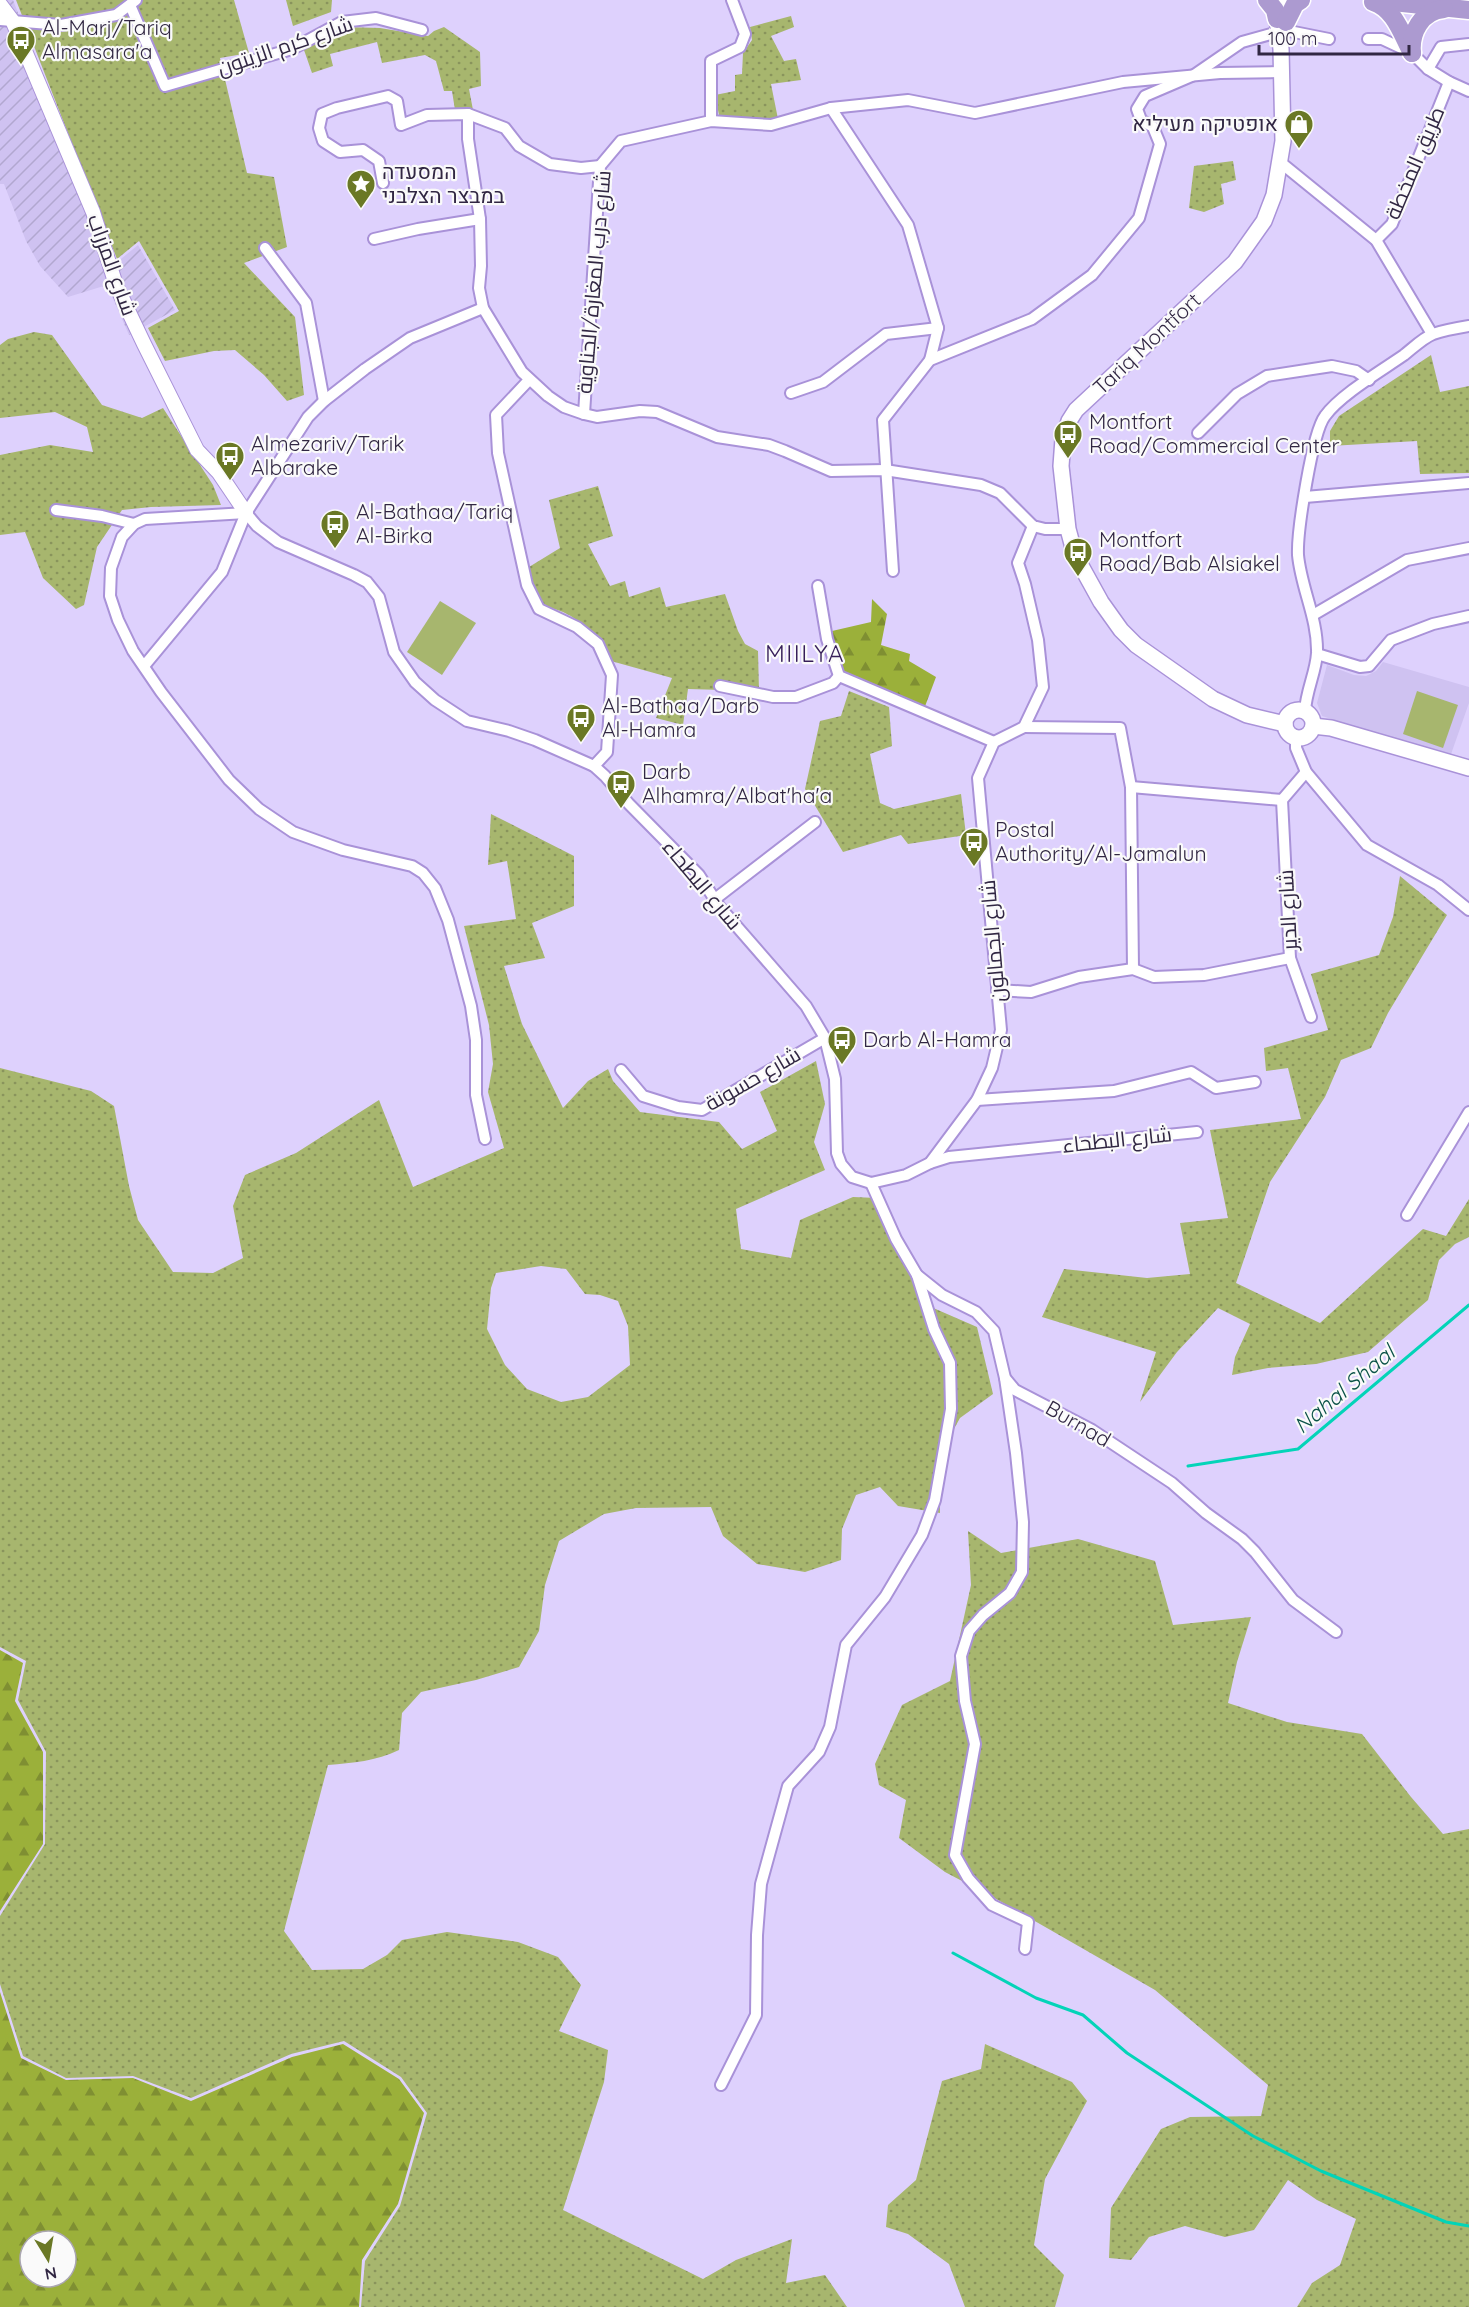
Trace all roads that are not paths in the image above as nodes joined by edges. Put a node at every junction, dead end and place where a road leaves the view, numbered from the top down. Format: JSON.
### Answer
{"nodes":[{"id":1,"x":732,"y":0,"type":"edge"},
{"id":2,"x":1267,"y":0,"type":"edge"},
{"id":3,"x":1280,"y":0,"type":"edge"},
{"id":4,"x":1290,"y":0,"type":"edge"},
{"id":5,"x":1301,"y":0,"type":"edge"},
{"id":6,"x":1366,"y":0,"type":"edge"},
{"id":7,"x":1374,"y":0,"type":"edge"},
{"id":8,"x":133,"y":2,"type":"edge"},
{"id":9,"x":0,"y":4,"type":"edge"},
{"id":10,"x":1460,"y":10,"type":"edge"},
{"id":11,"x":6,"y":20,"type":"edge"},
{"id":12,"x":1282,"y":26,"type":"junction"},
{"id":13,"x":422,"y":30,"type":"dead end"},
{"id":14,"x":1329,"y":39,"type":"dead end"},
{"id":15,"x":1368,"y":39,"type":"dead end"},
{"id":16,"x":1469,"y":44,"type":"edge"},
{"id":17,"x":1412,"y":53,"type":"junction"},
{"id":18,"x":1428,"y":69,"type":"junction"},
{"id":19,"x":1281,"y":72,"type":"junction"},
{"id":20,"x":1194,"y":75,"type":"junction"},
{"id":21,"x":1449,"y":82,"type":"junction"},
{"id":22,"x":1469,"y":91,"type":"edge"},
{"id":23,"x":831,"y":108,"type":"junction"},
{"id":24,"x":468,"y":114,"type":"junction"},
{"id":25,"x":711,"y":121,"type":"junction"},
{"id":26,"x":1281,"y":162,"type":"junction"},
{"id":27,"x":600,"y":166,"type":"junction"},
{"id":28,"x":383,"y":183,"type":"dead end"},
{"id":29,"x":480,"y":219,"type":"junction"},
{"id":30,"x":374,"y":239,"type":"dead end"},
{"id":31,"x":1376,"y":240,"type":"junction"},
{"id":32,"x":265,"y":248,"type":"dead end"},
{"id":33,"x":483,"y":308,"type":"junction"},
{"id":34,"x":1469,"y":326,"type":"edge"},
{"id":35,"x":938,"y":328,"type":"junction"},
{"id":36,"x":1432,"y":334,"type":"junction"},
{"id":37,"x":930,"y":360,"type":"junction"},
{"id":38,"x":529,"y":380,"type":"junction"},
{"id":39,"x":1368,"y":380,"type":"junction"},
{"id":40,"x":791,"y":393,"type":"dead end"},
{"id":41,"x":324,"y":401,"type":"junction"},
{"id":42,"x":584,"y":414,"type":"junction"},
{"id":43,"x":1198,"y":434,"type":"dead end"},
{"id":44,"x":885,"y":470,"type":"junction"},
{"id":45,"x":1469,"y":483,"type":"edge"},
{"id":46,"x":1305,"y":497,"type":"junction"},
{"id":47,"x":56,"y":510,"type":"dead end"},
{"id":48,"x":246,"y":513,"type":"junction"},
{"id":49,"x":134,"y":524,"type":"junction"},
{"id":50,"x":1033,"y":526,"type":"junction"},
{"id":51,"x":1068,"y":529,"type":"junction"},
{"id":52,"x":1469,"y":548,"type":"edge"},
{"id":53,"x":893,"y":571,"type":"dead end"},
{"id":54,"x":818,"y":586,"type":"dead end"},
{"id":55,"x":1313,"y":615,"type":"junction"},
{"id":56,"x":1469,"y":616,"type":"edge"},
{"id":57,"x":1317,"y":654,"type":"junction"},
{"id":58,"x":144,"y":666,"type":"junction"},
{"id":59,"x":839,"y":676,"type":"junction"},
{"id":60,"x":720,"y":686,"type":"dead end"},
{"id":61,"x":1305,"y":711,"type":"junction"},
{"id":62,"x":1285,"y":724,"type":"junction"},
{"id":63,"x":1313,"y":726,"type":"junction"},
{"id":64,"x":1024,"y":727,"type":"junction"},
{"id":65,"x":1296,"y":737,"type":"junction"},
{"id":66,"x":994,"y":742,"type":"junction"},
{"id":67,"x":594,"y":766,"type":"junction"},
{"id":68,"x":1469,"y":768,"type":"edge"},
{"id":69,"x":1306,"y":771,"type":"junction"},
{"id":70,"x":1131,"y":787,"type":"junction"},
{"id":71,"x":1282,"y":800,"type":"junction"},
{"id":72,"x":815,"y":822,"type":"dead end"},
{"id":73,"x":715,"y":899,"type":"junction"},
{"id":74,"x":1469,"y":910,"type":"edge"},
{"id":75,"x":1290,"y":958,"type":"junction"},
{"id":76,"x":1133,"y":969,"type":"junction"},
{"id":77,"x":997,"y":990,"type":"junction"},
{"id":78,"x":1311,"y":1017,"type":"dead end"},
{"id":79,"x":825,"y":1038,"type":"junction"},
{"id":80,"x":621,"y":1070,"type":"dead end"},
{"id":81,"x":1255,"y":1082,"type":"dead end"},
{"id":82,"x":977,"y":1100,"type":"junction"},
{"id":83,"x":1469,"y":1112,"type":"edge"},
{"id":84,"x":1197,"y":1132,"type":"dead end"},
{"id":85,"x":485,"y":1139,"type":"dead end"},
{"id":86,"x":930,"y":1163,"type":"junction"},
{"id":87,"x":871,"y":1183,"type":"junction"},
{"id":88,"x":1407,"y":1215,"type":"dead end"},
{"id":89,"x":917,"y":1275,"type":"junction"},
{"id":90,"x":1005,"y":1378,"type":"junction"},
{"id":91,"x":1336,"y":1632,"type":"dead end"},
{"id":92,"x":1025,"y":1949,"type":"dead end"},
{"id":93,"x":721,"y":2085,"type":"dead end"}],
"edges":[{"from":1,"to":25,"type":"street"},
{"from":2,"to":12,"type":"highway"},
{"from":3,"to":12,"type":"main road","name":"Tariq Montfort"},
{"from":4,"to":12,"type":"main road","name":"Tariq Montfort"},
{"from":5,"to":12,"type":"highway"},
{"from":6,"to":17,"type":"highway"},
{"from":7,"to":10,"type":"highway"},
{"from":8,"to":11,"type":"street"},
{"from":8,"to":13,"type":"street","name":"شارع كرم الزيتون"},
{"from":9,"to":11,"type":"street","name":"شارع المزراب"},
{"from":10,"to":17,"type":"highway"},
{"from":11,"to":48,"type":"street","name":"شارع المزراب"},
{"from":12,"to":14,"type":"street"},
{"from":12,"to":19,"type":"main road","name":"Tariq Montfort"},
{"from":12,"to":20,"type":"street"},
{"from":15,"to":17,"type":"street"},
{"from":16,"to":18,"type":"street"},
{"from":17,"to":18,"type":"street"},
{"from":18,"to":21,"type":"street"},
{"from":19,"to":20,"type":"street","name":"شارع درب المغارة/الجناوية"},
{"from":19,"to":26,"type":"main road","name":"Tariq Montfort"},
{"from":20,"to":23,"type":"street","name":"شارع درب المغارة/الجناوية"},
{"from":20,"to":37,"type":"street"},
{"from":21,"to":22,"type":"street"},
{"from":21,"to":31,"type":"street","name":"طريق المخطة"},
{"from":23,"to":25,"type":"street","name":"شارع درب المغارة/الجناوية"},
{"from":23,"to":35,"type":"street"},
{"from":24,"to":27,"type":"street"},
{"from":24,"to":28,"type":"street"},
{"from":24,"to":29,"type":"street"},
{"from":25,"to":27,"type":"street","name":"شارع درب المغارة/الجناوية"},
{"from":26,"to":31,"type":"street"},
{"from":26,"to":51,"type":"main road","name":"Tariq Montfort"},
{"from":27,"to":42,"type":"street","name":"شارع درب المغارة/الجناوية"},
{"from":29,"to":30,"type":"street"},
{"from":29,"to":33,"type":"street"},
{"from":31,"to":36,"type":"street"},
{"from":32,"to":41,"type":"street"},
{"from":33,"to":38,"type":"street"},
{"from":33,"to":41,"type":"street"},
{"from":34,"to":36,"type":"street"},
{"from":35,"to":37,"type":"street"},
{"from":35,"to":40,"type":"street"},
{"from":36,"to":39,"type":"street"},
{"from":37,"to":44,"type":"street"},
{"from":38,"to":42,"type":"street"},
{"from":38,"to":67,"type":"street"},
{"from":39,"to":43,"type":"street"},
{"from":39,"to":46,"type":"street"},
{"from":41,"to":48,"type":"street"},
{"from":42,"to":44,"type":"street"},
{"from":44,"to":50,"type":"street"},
{"from":44,"to":53,"type":"street"},
{"from":45,"to":46,"type":"street"},
{"from":46,"to":55,"type":"street"},
{"from":47,"to":49,"type":"street"},
{"from":48,"to":49,"type":"street"},
{"from":48,"to":58,"type":"street"},
{"from":48,"to":67,"type":"street","name":"شارع البطحاء"},
{"from":49,"to":58,"type":"street"},
{"from":50,"to":51,"type":"street"},
{"from":50,"to":64,"type":"street"},
{"from":51,"to":62,"type":"main road","name":"Tariq Montfort"},
{"from":52,"to":55,"type":"street"},
{"from":54,"to":59,"type":"street"},
{"from":55,"to":57,"type":"street"},
{"from":56,"to":57,"type":"street"},
{"from":57,"to":61,"type":"street"},
{"from":58,"to":85,"type":"street"},
{"from":59,"to":60,"type":"street"},
{"from":59,"to":66,"type":"street"},
{"from":61,"to":62,"type":"main road"},
{"from":61,"to":63,"type":"main road"},
{"from":62,"to":65,"type":"main road"},
{"from":63,"to":65,"type":"main road"},
{"from":63,"to":68,"type":"main road"},
{"from":64,"to":66,"type":"street"},
{"from":64,"to":70,"type":"street"},
{"from":65,"to":69,"type":"street"},
{"from":66,"to":77,"type":"street","name":"شارع الجمالون"},
{"from":67,"to":73,"type":"street","name":"شارع البطحاء"},
{"from":69,"to":71,"type":"street"},
{"from":69,"to":74,"type":"street"},
{"from":70,"to":71,"type":"street"},
{"from":70,"to":76,"type":"street"},
{"from":71,"to":75,"type":"street","name":"شارع الدير"},
{"from":72,"to":73,"type":"street"},
{"from":73,"to":79,"type":"street","name":"شارع البطحاء"},
{"from":75,"to":76,"type":"street"},
{"from":75,"to":78,"type":"street","name":"شارع الدير"},
{"from":76,"to":77,"type":"street"},
{"from":77,"to":82,"type":"street","name":"شارع الجمالون"},
{"from":79,"to":80,"type":"street","name":"شارع حسونة"},
{"from":79,"to":87,"type":"street","name":"شارع البطحاء"},
{"from":81,"to":82,"type":"street"},
{"from":82,"to":86,"type":"street","name":"شارع الجمالون"},
{"from":83,"to":88,"type":"street"},
{"from":84,"to":86,"type":"street","name":"شارع البطحاء"},
{"from":86,"to":87,"type":"street","name":"شارع الجمالون"},
{"from":87,"to":89,"type":"street"},
{"from":89,"to":90,"type":"street"},
{"from":89,"to":93,"type":"street"},
{"from":90,"to":91,"type":"street","name":"Burnad"},
{"from":90,"to":92,"type":"street"}]}
